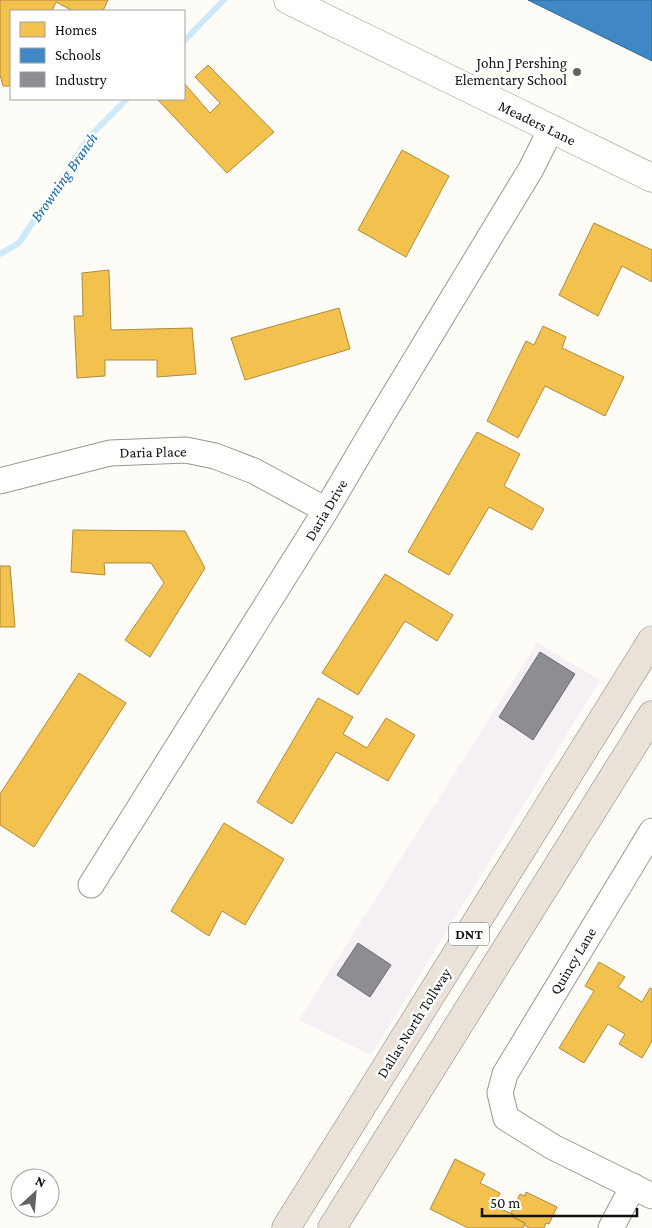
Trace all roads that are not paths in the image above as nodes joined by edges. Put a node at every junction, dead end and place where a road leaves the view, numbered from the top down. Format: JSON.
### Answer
{"nodes":[{"id":1,"x":288,"y":0,"type":"edge"},
{"id":2,"x":551,"y":129,"type":"junction"},
{"id":3,"x":652,"y":178,"type":"edge"},
{"id":4,"x":0,"y":481,"type":"edge"},
{"id":5,"x":326,"y":510,"type":"junction"},
{"id":6,"x":652,"y":640,"type":"edge"},
{"id":7,"x":652,"y":715,"type":"edge"},
{"id":8,"x":652,"y":831,"type":"edge"},
{"id":9,"x":91,"y":885,"type":"dead end"},
{"id":10,"x":642,"y":1191,"type":"edge"},
{"id":11,"x":286,"y":1228,"type":"edge"},
{"id":12,"x":332,"y":1228,"type":"edge"},
{"id":13,"x":610,"y":1228,"type":"edge"}],
"edges":[{"from":1,"to":2,"type":"street","name":"Meaders Lane"},
{"from":2,"to":3,"type":"street","name":"Meaders Lane"},
{"from":2,"to":5,"type":"street","name":"Daria Drive"},
{"from":4,"to":5,"type":"street","name":"Daria Place"},
{"from":5,"to":9,"type":"street","name":"Daria Drive"},
{"from":6,"to":11,"type":"highway","name":"Dallas North Tollway","number":"DNT"},
{"from":7,"to":12,"type":"highway","number":"DNT"},
{"from":8,"to":10,"type":"street","name":"Quincy Lane"},
{"from":10,"to":13,"type":"street"}]}
